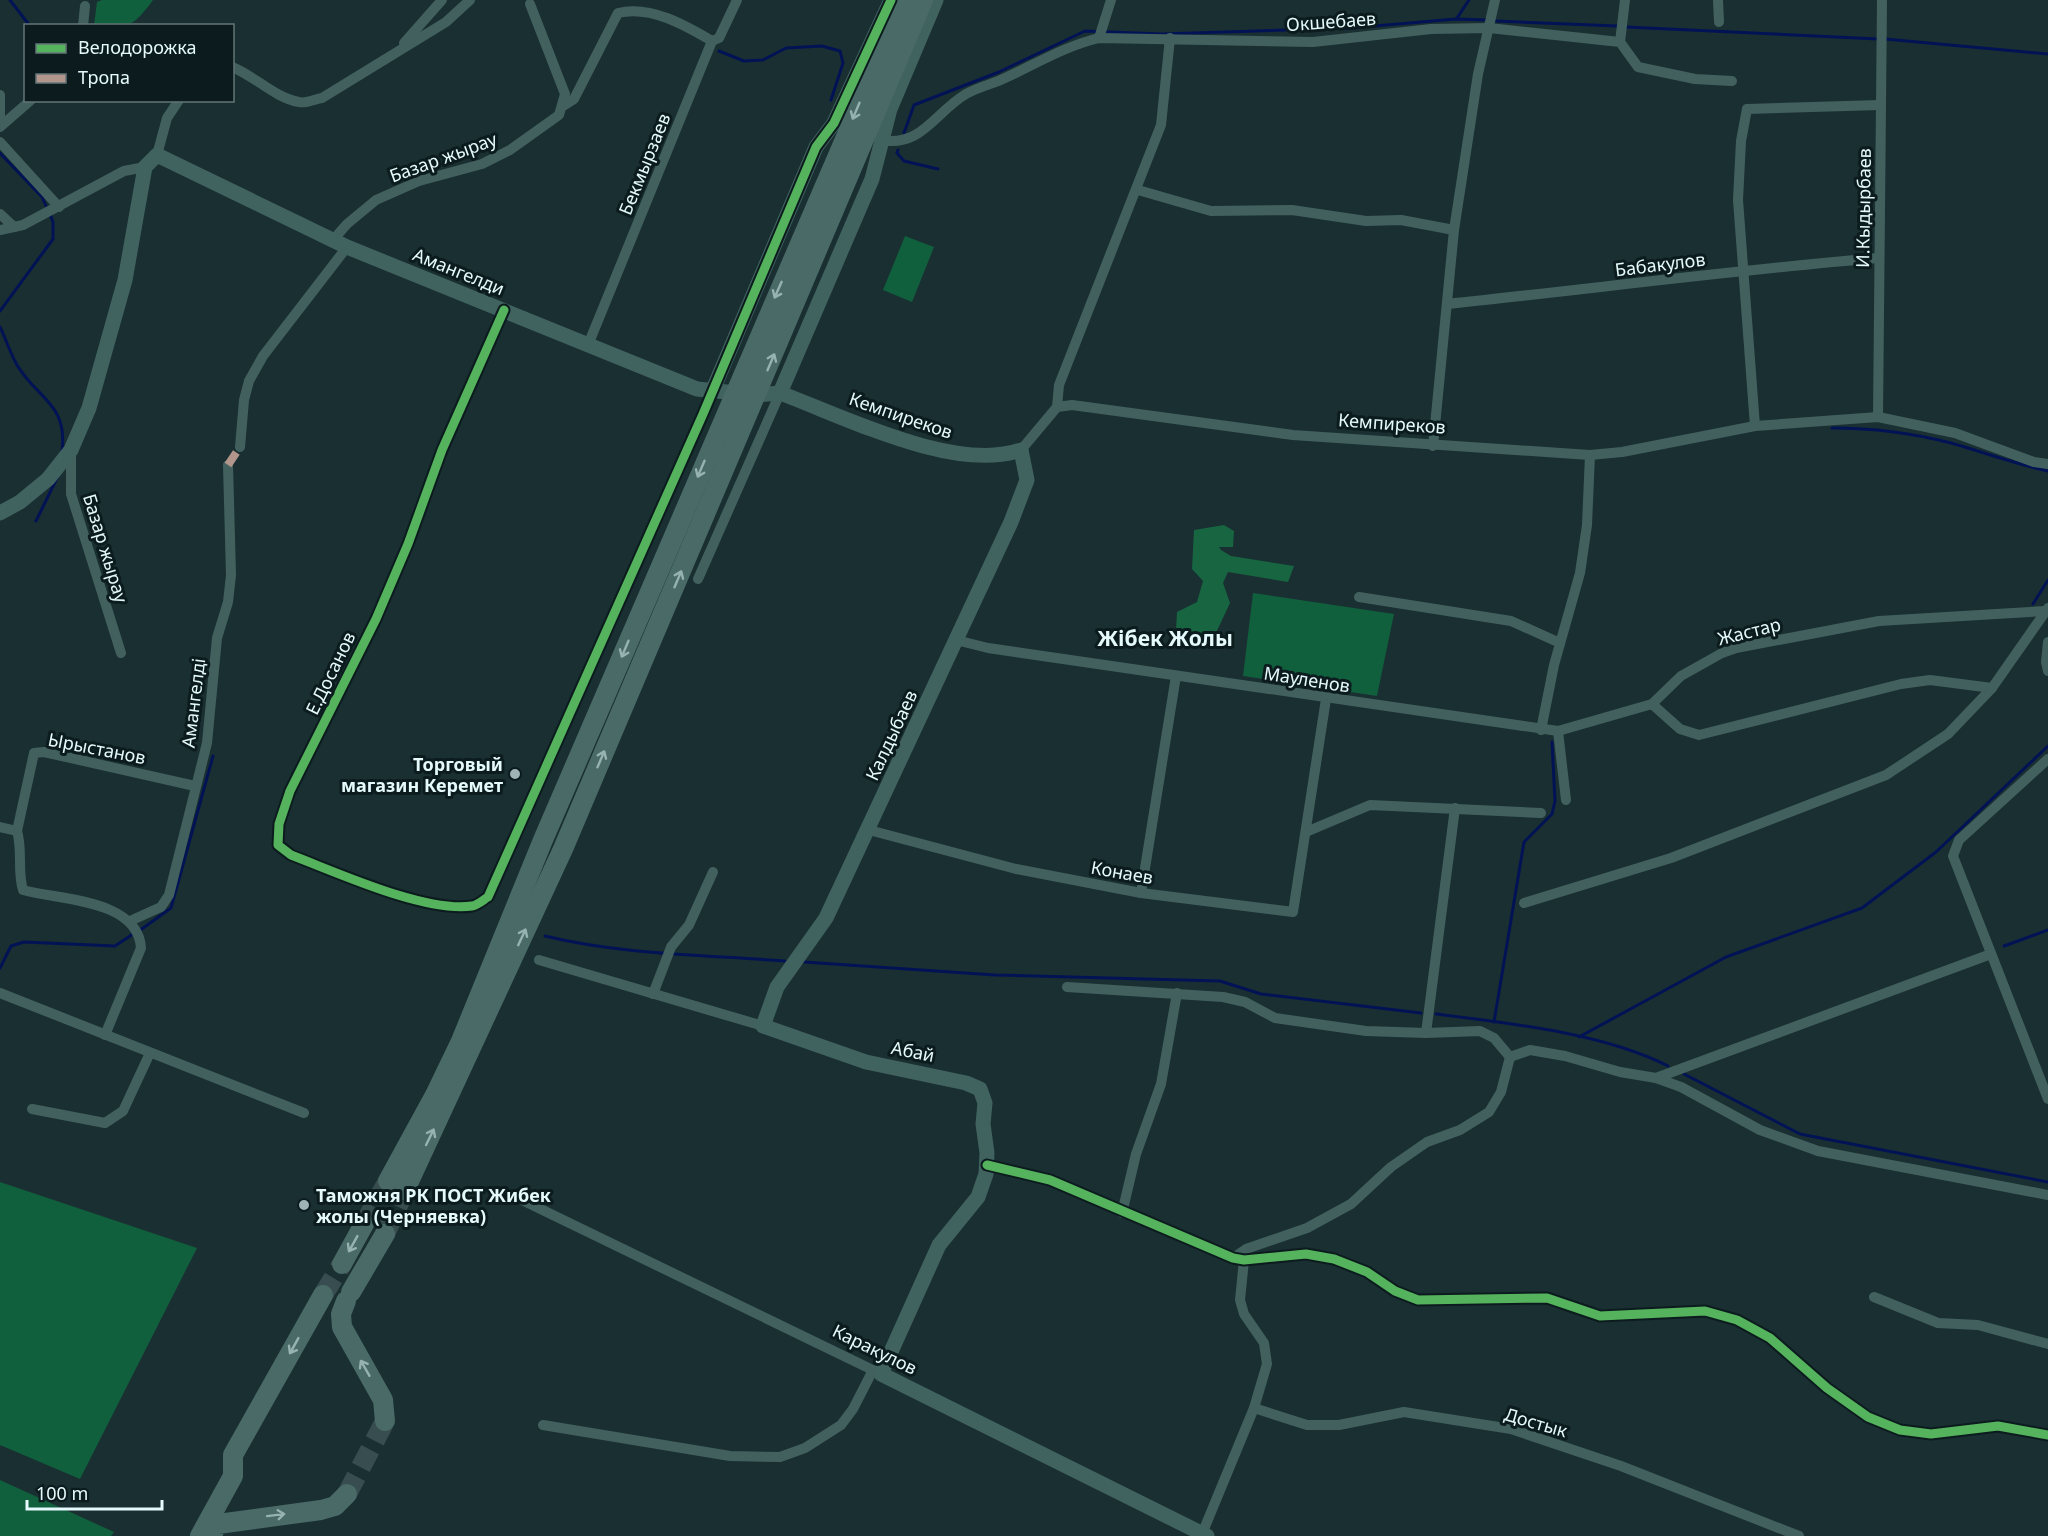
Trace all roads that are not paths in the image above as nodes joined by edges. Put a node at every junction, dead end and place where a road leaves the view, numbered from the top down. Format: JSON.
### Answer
{"nodes":[{"id":1,"x":442,"y":0,"type":"edge"},
{"id":2,"x":471,"y":0,"type":"edge"},
{"id":3,"x":737,"y":0,"type":"edge"},
{"id":4,"x":891,"y":0,"type":"edge"},
{"id":5,"x":904,"y":0,"type":"edge"},
{"id":6,"x":923,"y":0,"type":"edge"},
{"id":7,"x":936,"y":0,"type":"edge"},
{"id":8,"x":1111,"y":0,"type":"edge"},
{"id":9,"x":1495,"y":0,"type":"edge"},
{"id":10,"x":1625,"y":0,"type":"edge"},
{"id":11,"x":1718,"y":0,"type":"edge"},
{"id":12,"x":1882,"y":0,"type":"edge"},
{"id":13,"x":530,"y":4,"type":"dead end"},
{"id":14,"x":85,"y":6,"type":"dead end"},
{"id":15,"x":1719,"y":22,"type":"dead end"},
{"id":16,"x":83,"y":24,"type":"edge"},
{"id":17,"x":1489,"y":28,"type":"junction"},
{"id":18,"x":1099,"y":38,"type":"junction"},
{"id":19,"x":1170,"y":38,"type":"junction"},
{"id":20,"x":712,"y":41,"type":"junction"},
{"id":21,"x":1620,"y":42,"type":"junction"},
{"id":22,"x":396,"y":52,"type":"junction"},
{"id":23,"x":234,"y":68,"type":"edge"},
{"id":24,"x":1732,"y":81,"type":"dead end"},
{"id":25,"x":0,"y":95,"type":"edge"},
{"id":26,"x":29,"y":102,"type":"edge"},
{"id":27,"x":178,"y":102,"type":"edge"},
{"id":28,"x":1880,"y":105,"type":"junction"},
{"id":29,"x":563,"y":106,"type":"junction"},
{"id":30,"x":0,"y":127,"type":"edge"},
{"id":31,"x":880,"y":140,"type":"junction"},
{"id":32,"x":0,"y":142,"type":"edge"},
{"id":33,"x":157,"y":155,"type":"junction"},
{"id":34,"x":145,"y":167,"type":"junction"},
{"id":35,"x":1138,"y":190,"type":"junction"},
{"id":36,"x":59,"y":207,"type":"junction"},
{"id":37,"x":0,"y":214,"type":"edge"},
{"id":38,"x":14,"y":227,"type":"junction"},
{"id":39,"x":0,"y":230,"type":"edge"},
{"id":40,"x":1454,"y":230,"type":"junction"},
{"id":41,"x":340,"y":244,"type":"junction"},
{"id":42,"x":1878,"y":258,"type":"junction"},
{"id":43,"x":1744,"y":270,"type":"junction"},
{"id":44,"x":1447,"y":304,"type":"junction"},
{"id":45,"x":504,"y":310,"type":"junction"},
{"id":46,"x":588,"y":345,"type":"junction"},
{"id":47,"x":712,"y":392,"type":"junction"},
{"id":48,"x":780,"y":393,"type":"junction"},
{"id":49,"x":734,"y":394,"type":"junction"},
{"id":50,"x":756,"y":395,"type":"junction"},
{"id":51,"x":1057,"y":407,"type":"junction"},
{"id":52,"x":1878,"y":417,"type":"junction"},
{"id":53,"x":1755,"y":426,"type":"junction"},
{"id":54,"x":1432,"y":446,"type":"junction"},
{"id":55,"x":240,"y":447,"type":"dead end"},
{"id":56,"x":71,"y":450,"type":"junction"},
{"id":57,"x":1021,"y":450,"type":"junction"},
{"id":58,"x":1590,"y":455,"type":"junction"},
{"id":59,"x":2048,"y":464,"type":"edge"},
{"id":60,"x":228,"y":465,"type":"dead end"},
{"id":61,"x":0,"y":513,"type":"edge"},
{"id":62,"x":698,"y":579,"type":"dead end"},
{"id":63,"x":1359,"y":597,"type":"dead end"},
{"id":64,"x":2046,"y":610,"type":"edge"},
{"id":65,"x":956,"y":639,"type":"junction"},
{"id":66,"x":2048,"y":642,"type":"edge"},
{"id":67,"x":1560,"y":643,"type":"junction"},
{"id":68,"x":121,"y":653,"type":"dead end"},
{"id":69,"x":2048,"y":671,"type":"edge"},
{"id":70,"x":1176,"y":676,"type":"junction"},
{"id":71,"x":1992,"y":688,"type":"junction"},
{"id":72,"x":1326,"y":699,"type":"junction"},
{"id":73,"x":1652,"y":704,"type":"junction"},
{"id":74,"x":1541,"y":730,"type":"junction"},
{"id":75,"x":1558,"y":731,"type":"junction"},
{"id":76,"x":2048,"y":759,"type":"edge"},
{"id":77,"x":195,"y":786,"type":"junction"},
{"id":78,"x":1566,"y":800,"type":"dead end"},
{"id":79,"x":1455,"y":808,"type":"junction"},
{"id":80,"x":1541,"y":813,"type":"dead end"},
{"id":81,"x":0,"y":827,"type":"edge"},
{"id":82,"x":868,"y":830,"type":"junction"},
{"id":83,"x":17,"y":831,"type":"junction"},
{"id":84,"x":1306,"y":832,"type":"junction"},
{"id":85,"x":543,"y":840,"type":"junction"},
{"id":86,"x":563,"y":849,"type":"junction"},
{"id":87,"x":713,"y":872,"type":"dead end"},
{"id":88,"x":1141,"y":893,"type":"junction"},
{"id":89,"x":1524,"y":903,"type":"dead end"},
{"id":90,"x":130,"y":921,"type":"junction"},
{"id":91,"x":1991,"y":954,"type":"junction"},
{"id":92,"x":539,"y":960,"type":"dead end"},
{"id":93,"x":490,"y":987,"type":"junction"},
{"id":94,"x":1066,"y":987,"type":"dead end"},
{"id":95,"x":0,"y":993,"type":"edge"},
{"id":96,"x":1177,"y":993,"type":"junction"},
{"id":97,"x":652,"y":994,"type":"junction"},
{"id":98,"x":763,"y":1026,"type":"junction"},
{"id":99,"x":1426,"y":1034,"type":"junction"},
{"id":100,"x":105,"y":1035,"type":"junction"},
{"id":101,"x":150,"y":1053,"type":"junction"},
{"id":102,"x":1510,"y":1057,"type":"junction"},
{"id":103,"x":1656,"y":1078,"type":"junction"},
{"id":104,"x":2048,"y":1099,"type":"edge"},
{"id":105,"x":32,"y":1109,"type":"dead end"},
{"id":106,"x":304,"y":1113,"type":"dead end"},
{"id":107,"x":987,"y":1166,"type":"junction"},
{"id":108,"x":388,"y":1181,"type":"tunnel mouth"},
{"id":109,"x":405,"y":1190,"type":"tunnel mouth"},
{"id":110,"x":2048,"y":1195,"type":"edge"},
{"id":111,"x":524,"y":1201,"type":"dead end"},
{"id":112,"x":1122,"y":1213,"type":"junction"},
{"id":113,"x":364,"y":1224,"type":"tunnel mouth"},
{"id":114,"x":385,"y":1234,"type":"tunnel mouth"},
{"id":115,"x":1238,"y":1259,"type":"junction"},
{"id":116,"x":342,"y":1264,"type":"tunnel mouth"},
{"id":117,"x":322,"y":1295,"type":"tunnel mouth"},
{"id":118,"x":1874,"y":1297,"type":"dead end"},
{"id":119,"x":2048,"y":1344,"type":"edge"},
{"id":120,"x":877,"y":1372,"type":"junction"},
{"id":121,"x":1254,"y":1408,"type":"junction"},
{"id":122,"x":385,"y":1421,"type":"tunnel mouth"},
{"id":123,"x":543,"y":1425,"type":"dead end"},
{"id":124,"x":2048,"y":1435,"type":"edge"},
{"id":125,"x":347,"y":1494,"type":"tunnel mouth"},
{"id":126,"x":1204,"y":1535,"type":"edge"},
{"id":127,"x":200,"y":1536,"type":"edge"},
{"id":128,"x":211,"y":1536,"type":"edge"},
{"id":129,"x":1798,"y":1536,"type":"edge"}],
"edges":[{"from":1,"to":22,"type":"street"},
{"from":2,"to":22,"type":"street"},
{"from":3,"to":20,"type":"street","name":"Бекмырзаев"},
{"from":4,"to":47,"type":"main road"},
{"from":5,"to":49,"type":"highway","one_way":true},
{"from":50,"to":6,"type":"highway","one_way":true},
{"from":7,"to":31,"type":"main road"},
{"from":8,"to":18,"type":"street"},
{"from":9,"to":17,"type":"street"},
{"from":10,"to":21,"type":"street"},
{"from":11,"to":15,"type":"street"},
{"from":12,"to":28,"type":"street","name":"И.Кыдырбаев"},
{"from":13,"to":29,"type":"street"},
{"from":14,"to":16,"type":"street"},
{"from":17,"to":19,"type":"street","name":"Окшебаев"},
{"from":17,"to":21,"type":"street","name":"Окшебаев"},
{"from":17,"to":40,"type":"street"},
{"from":18,"to":19,"type":"street","name":"Окшебаев"},
{"from":18,"to":31,"type":"street","name":"Окшебаев"},
{"from":19,"to":35,"type":"street"},
{"from":20,"to":29,"type":"street","name":"Базар жырау"},
{"from":20,"to":46,"type":"street","name":"Бекмырзаев"},
{"from":21,"to":24,"type":"street"},
{"from":22,"to":23,"type":"street"},
{"from":25,"to":30,"type":"street"},
{"from":26,"to":30,"type":"street"},
{"from":27,"to":33,"type":"street"},
{"from":28,"to":42,"type":"street","name":"И.Кыдырбаев"},
{"from":28,"to":43,"type":"street"},
{"from":29,"to":41,"type":"street","name":"Базар жырау"},
{"from":31,"to":48,"type":"main road"},
{"from":32,"to":36,"type":"street"},
{"from":33,"to":34,"type":"main road"},
{"from":33,"to":41,"type":"main road","name":"Амангелди"},
{"from":34,"to":36,"type":"street"},
{"from":34,"to":56,"type":"main road"},
{"from":35,"to":40,"type":"street"},
{"from":35,"to":51,"type":"street"},
{"from":36,"to":38,"type":"street"},
{"from":37,"to":38,"type":"street"},
{"from":38,"to":39,"type":"street"},
{"from":40,"to":44,"type":"street"},
{"from":41,"to":45,"type":"main road","name":"Амангелди"},
{"from":41,"to":55,"type":"street"},
{"from":42,"to":43,"type":"street","name":"Бабакулов"},
{"from":42,"to":52,"type":"street","name":"И.Кыдырбаев"},
{"from":43,"to":44,"type":"street","name":"Бабакулов"},
{"from":43,"to":53,"type":"street"},
{"from":44,"to":54,"type":"street"},
{"from":45,"to":46,"type":"main road","name":"Амангелди"},
{"from":45,"to":47,"type":"street","name":"Е.Досанов"},
{"from":46,"to":47,"type":"main road","name":"Амангелди"},
{"from":47,"to":49,"type":"main road","name":"Амангелди"},
{"from":48,"to":50,"type":"main road","name":"Кемпиреков"},
{"from":48,"to":57,"type":"main road","name":"Кемпиреков"},
{"from":48,"to":62,"type":"street"},
{"from":49,"to":50,"type":"main road","name":"Амангелди"},
{"from":49,"to":85,"type":"highway","one_way":true},
{"from":86,"to":50,"type":"highway","one_way":true},
{"from":51,"to":54,"type":"street","name":"Кемпиреков"},
{"from":51,"to":57,"type":"street"},
{"from":52,"to":53,"type":"street","name":"Кемпиреков"},
{"from":52,"to":59,"type":"street","name":"Кемпиреков"},
{"from":53,"to":58,"type":"street","name":"Кемпиреков"},
{"from":54,"to":58,"type":"street","name":"Кемпиреков"},
{"from":56,"to":61,"type":"main road"},
{"from":56,"to":68,"type":"street","name":"Базар жырау"},
{"from":57,"to":65,"type":"main road","name":"Калдыбаев"},
{"from":58,"to":67,"type":"street"},
{"from":60,"to":77,"type":"street","name":"Амангелді"},
{"from":63,"to":67,"type":"street"},
{"from":64,"to":71,"type":"street","name":"Жастар"},
{"from":64,"to":73,"type":"street","name":"Жастар"},
{"from":65,"to":70,"type":"street","name":"Мауленов"},
{"from":65,"to":82,"type":"main road","name":"Калдыбаев"},
{"from":66,"to":69,"type":"street"},
{"from":67,"to":74,"type":"street"},
{"from":70,"to":72,"type":"street","name":"Мауленов"},
{"from":70,"to":88,"type":"street"},
{"from":71,"to":73,"type":"street"},
{"from":71,"to":89,"type":"street","name":"Жастар"},
{"from":72,"to":74,"type":"street","name":"Мауленов"},
{"from":72,"to":84,"type":"street","name":"Конаев"},
{"from":73,"to":75,"type":"street","name":"Мауленов"},
{"from":74,"to":75,"type":"street","name":"Мауленов"},
{"from":75,"to":78,"type":"street"},
{"from":76,"to":91,"type":"street"},
{"from":77,"to":83,"type":"street","name":"Ырыстанов"},
{"from":77,"to":90,"type":"street","name":"Амангелді"},
{"from":79,"to":80,"type":"street"},
{"from":79,"to":84,"type":"street"},
{"from":79,"to":99,"type":"street"},
{"from":81,"to":83,"type":"street"},
{"from":82,"to":88,"type":"street","name":"Конаев"},
{"from":82,"to":98,"type":"main road","name":"Калдыбаев"},
{"from":83,"to":90,"type":"street","name":"Ырыстанов"},
{"from":84,"to":88,"type":"street","name":"Конаев"},
{"from":85,"to":86,"type":"highway"},
{"from":85,"to":93,"type":"highway"},
{"from":93,"to":86,"type":"highway","one_way":true},
{"from":87,"to":97,"type":"street"},
{"from":90,"to":100,"type":"street"},
{"from":91,"to":103,"type":"street"},
{"from":91,"to":104,"type":"street"},
{"from":92,"to":97,"type":"street","name":"Абай"},
{"from":93,"to":108,"type":"highway"},
{"from":109,"to":93,"type":"highway","one_way":true},
{"from":94,"to":96,"type":"street"},
{"from":95,"to":100,"type":"street"},
{"from":96,"to":99,"type":"street"},
{"from":96,"to":112,"type":"street"},
{"from":97,"to":98,"type":"street","name":"Абай"},
{"from":98,"to":107,"type":"main road","name":"Абай"},
{"from":99,"to":102,"type":"street"},
{"from":100,"to":101,"type":"street"},
{"from":101,"to":105,"type":"street"},
{"from":101,"to":106,"type":"street"},
{"from":102,"to":103,"type":"street"},
{"from":102,"to":115,"type":"street"},
{"from":103,"to":110,"type":"street"},
{"from":107,"to":112,"type":"street"},
{"from":107,"to":120,"type":"main road","name":"Абай"},
{"from":111,"to":120,"type":"street","name":"Каракулов"},
{"from":112,"to":115,"type":"street"},
{"from":113,"to":116,"type":"highway","one_way":true},
{"from":122,"to":114,"type":"highway","one_way":true},
{"from":115,"to":121,"type":"street"},
{"from":115,"to":124,"type":"street"},
{"from":117,"to":127,"type":"highway","one_way":true},
{"from":118,"to":119,"type":"street"},
{"from":120,"to":123,"type":"street"},
{"from":120,"to":126,"type":"main road","name":"Каракулов"},
{"from":121,"to":126,"type":"street"},
{"from":121,"to":129,"type":"street","name":"Достык"},
{"from":128,"to":125,"type":"highway","one_way":true}]}
